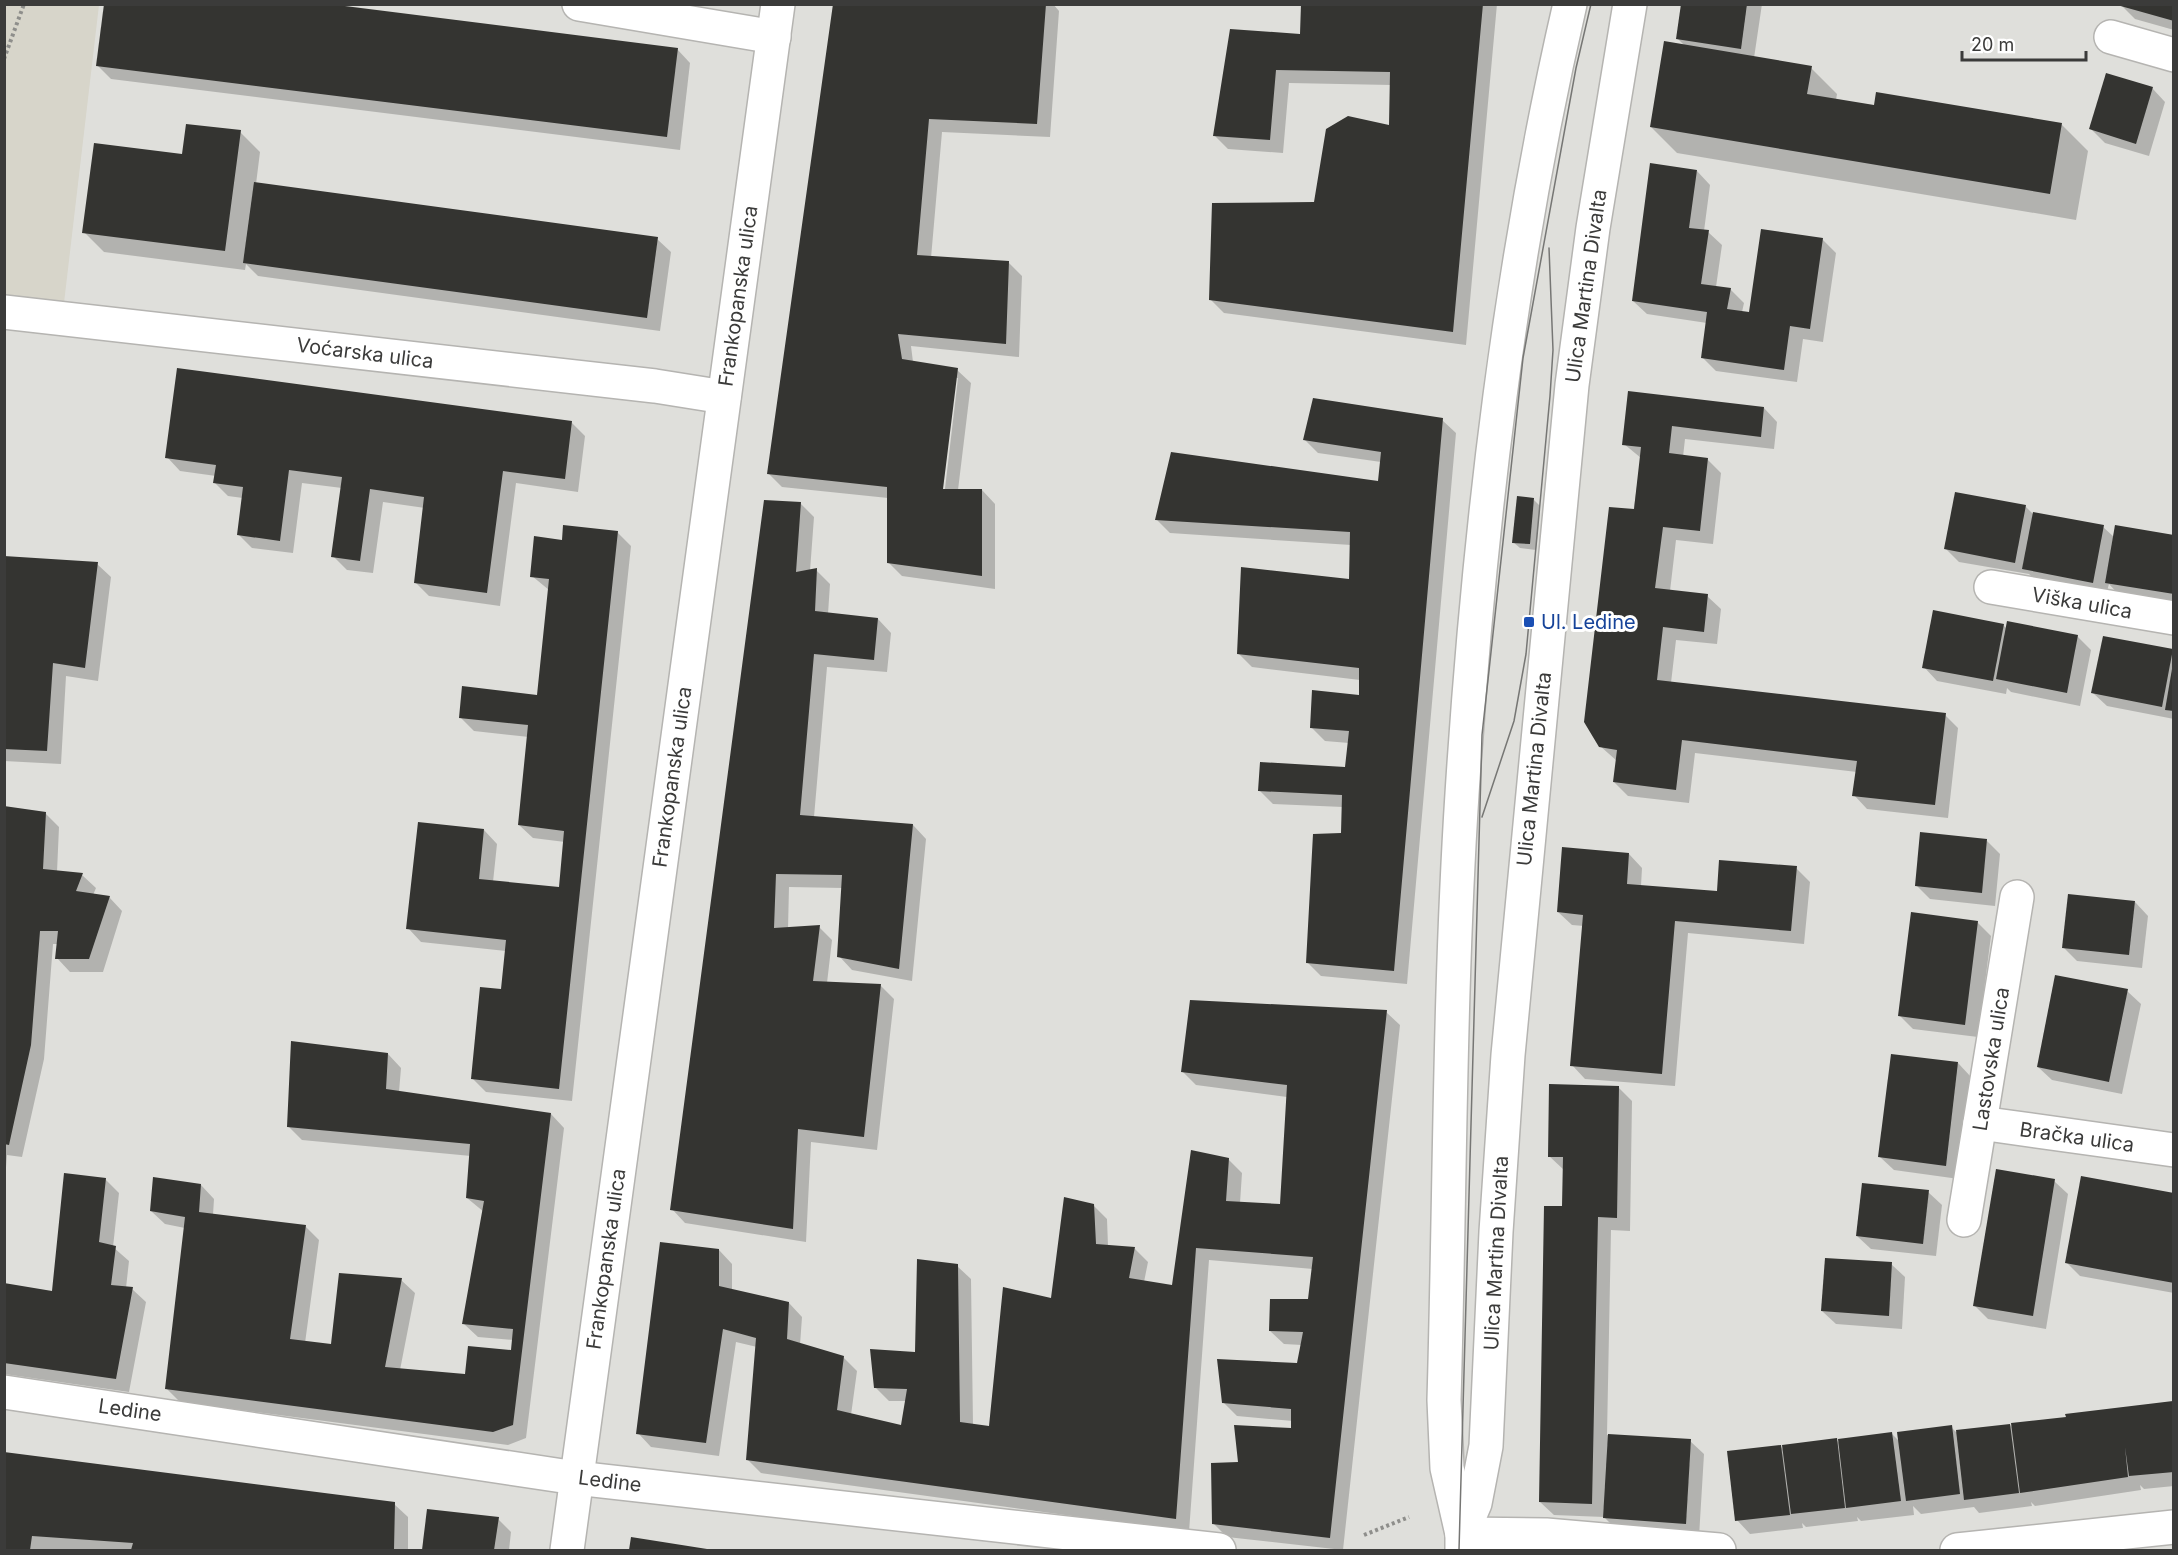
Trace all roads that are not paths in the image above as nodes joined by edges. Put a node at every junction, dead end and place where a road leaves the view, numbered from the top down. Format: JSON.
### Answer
{"nodes":[{"id":1,"x":579,"y":4,"type":"edge"},
{"id":2,"x":778,"y":4,"type":"edge"},
{"id":3,"x":1570,"y":4,"type":"edge"},
{"id":4,"x":1630,"y":4,"type":"edge"},
{"id":5,"x":774,"y":37,"type":"junction"},
{"id":6,"x":2111,"y":37,"type":"dead end"},
{"id":7,"x":2174,"y":55,"type":"edge"},
{"id":8,"x":4,"y":312,"type":"edge"},
{"id":9,"x":724,"y":397,"type":"junction"},
{"id":10,"x":1991,"y":587,"type":"dead end"},
{"id":11,"x":2174,"y":618,"type":"edge"},
{"id":12,"x":2017,"y":897,"type":"dead end"},
{"id":13,"x":1980,"y":1123,"type":"junction"},
{"id":14,"x":2174,"y":1150,"type":"edge"},
{"id":15,"x":1964,"y":1220,"type":"dead end"},
{"id":16,"x":4,"y":1392,"type":"edge"},
{"id":17,"x":576,"y":1478,"type":"junction"},
{"id":18,"x":2174,"y":1527,"type":"edge"},
{"id":19,"x":1462,"y":1542,"type":"edge"},
{"id":20,"x":567,"y":1551,"type":"edge"},
{"id":21,"x":1219,"y":1551,"type":"edge"},
{"id":22,"x":1719,"y":1551,"type":"edge"},
{"id":23,"x":1957,"y":1551,"type":"edge"}],
"edges":[{"from":1,"to":5,"type":"street"},
{"from":2,"to":5,"type":"street","name":"Frankopanska ulica"},
{"from":3,"to":19,"type":"street"},
{"from":4,"to":19,"type":"street","name":"Ulica Martina Divalta"},
{"from":5,"to":9,"type":"street","name":"Frankopanska ulica"},
{"from":6,"to":7,"type":"street"},
{"from":8,"to":9,"type":"street","name":"Voćarska ulica"},
{"from":9,"to":17,"type":"street","name":"Frankopanska ulica"},
{"from":10,"to":11,"type":"street","name":"Viška ulica"},
{"from":12,"to":13,"type":"street","name":"Lastovska ulica"},
{"from":13,"to":14,"type":"street","name":"Bračka ulica"},
{"from":13,"to":15,"type":"street","name":"Lastovska ulica"},
{"from":16,"to":17,"type":"street","name":"Ledine"},
{"from":17,"to":20,"type":"street","name":"Frankopanska ulica"},
{"from":17,"to":21,"type":"street","name":"Ledine"},
{"from":18,"to":23,"type":"street"},
{"from":19,"to":22,"type":"street"}]}
